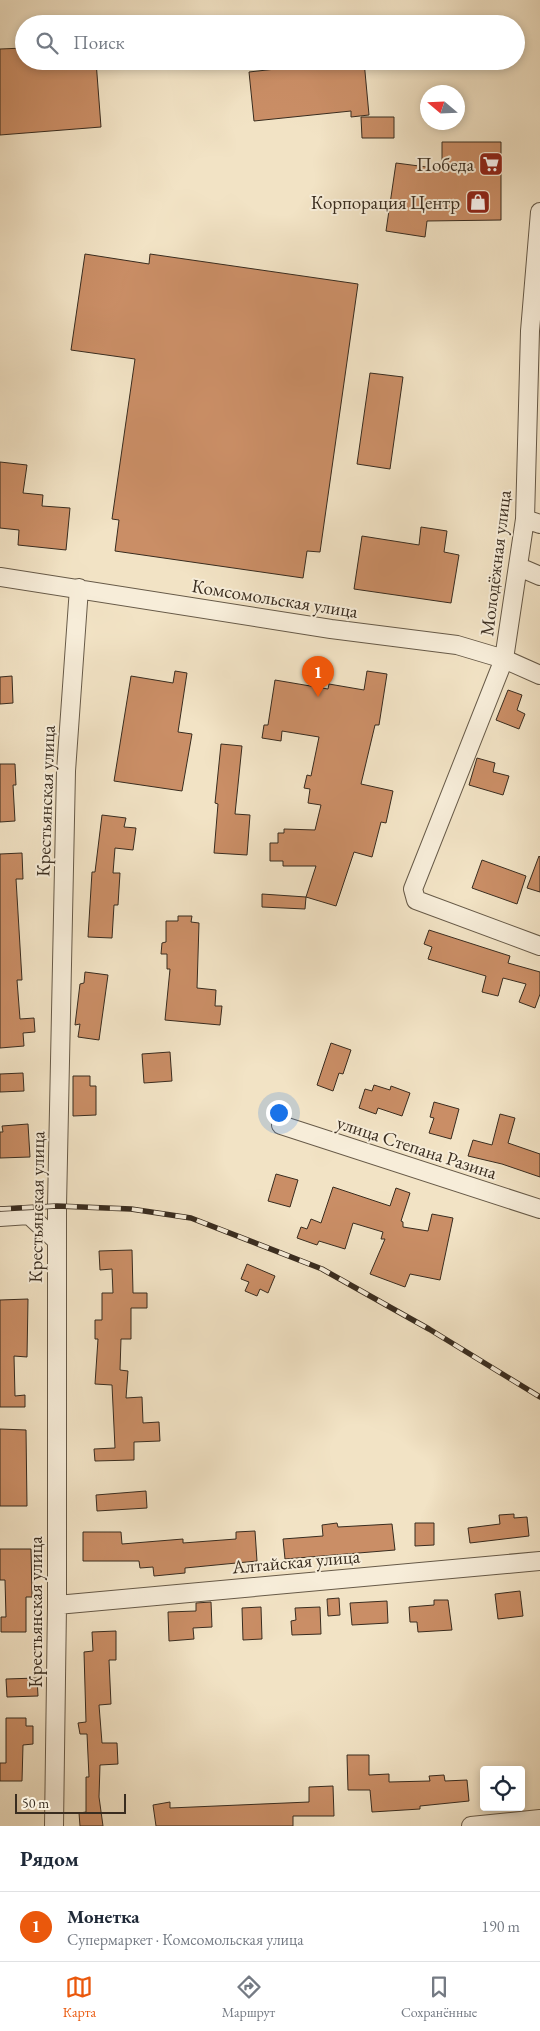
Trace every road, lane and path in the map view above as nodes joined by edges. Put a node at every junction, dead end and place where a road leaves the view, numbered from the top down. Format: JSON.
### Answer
{"nodes":[{"id":1,"x":540,"y":212,"type":"edge"},
{"id":2,"x":539,"y":241,"type":"edge"},
{"id":3,"x":535,"y":332,"type":"edge"},
{"id":4,"x":532,"y":521,"type":"edge"},
{"id":5,"x":519,"y":566,"type":"junction"},
{"id":6,"x":540,"y":576,"type":"edge"},
{"id":7,"x":0,"y":577,"type":"edge"},
{"id":8,"x":79,"y":588,"type":"junction"},
{"id":9,"x":504,"y":659,"type":"junction"},
{"id":10,"x":540,"y":675,"type":"edge"},
{"id":11,"x":540,"y":946,"type":"edge"},
{"id":12,"x":281,"y":1124,"type":"dead end"},
{"id":13,"x":540,"y":1209,"type":"edge"},
{"id":14,"x":0,"y":1217,"type":"edge"},
{"id":15,"x":57,"y":1241,"type":"junction"},
{"id":16,"x":540,"y":1561,"type":"edge"},
{"id":17,"x":57,"y":1606,"type":"junction"},
{"id":18,"x":540,"y":1819,"type":"edge"},
{"id":19,"x":54,"y":1826,"type":"edge"},
{"id":20,"x":471,"y":1826,"type":"edge"}],
"edges":[{"from":1,"to":2,"type":"street","name":"Молодёжная улица"},
{"from":2,"to":3,"type":"street","name":"Молодёжная улица"},
{"from":3,"to":4,"type":"street","name":"Молодёжная улица"},
{"from":4,"to":5,"type":"street","name":"Молодёжная улица"},
{"from":5,"to":6,"type":"street"},
{"from":5,"to":9,"type":"street","name":"Молодёжная улица"},
{"from":7,"to":8,"type":"street","name":"Комсомольская улица"},
{"from":8,"to":9,"type":"street","name":"Комсомольская улица"},
{"from":8,"to":15,"type":"street","name":"Крестьянская улица"},
{"from":9,"to":10,"type":"street","name":"Комсомольская улица"},
{"from":9,"to":11,"type":"street","name":"Молодёжная улица"},
{"from":12,"to":13,"type":"street","name":"улица Степана Разина"},
{"from":14,"to":15,"type":"street"},
{"from":15,"to":17,"type":"street","name":"Крестьянская улица"},
{"from":16,"to":17,"type":"street","name":"Алтайская улица"},
{"from":17,"to":19,"type":"street","name":"Крестьянская улица"},
{"from":18,"to":20,"type":"street"}]}
